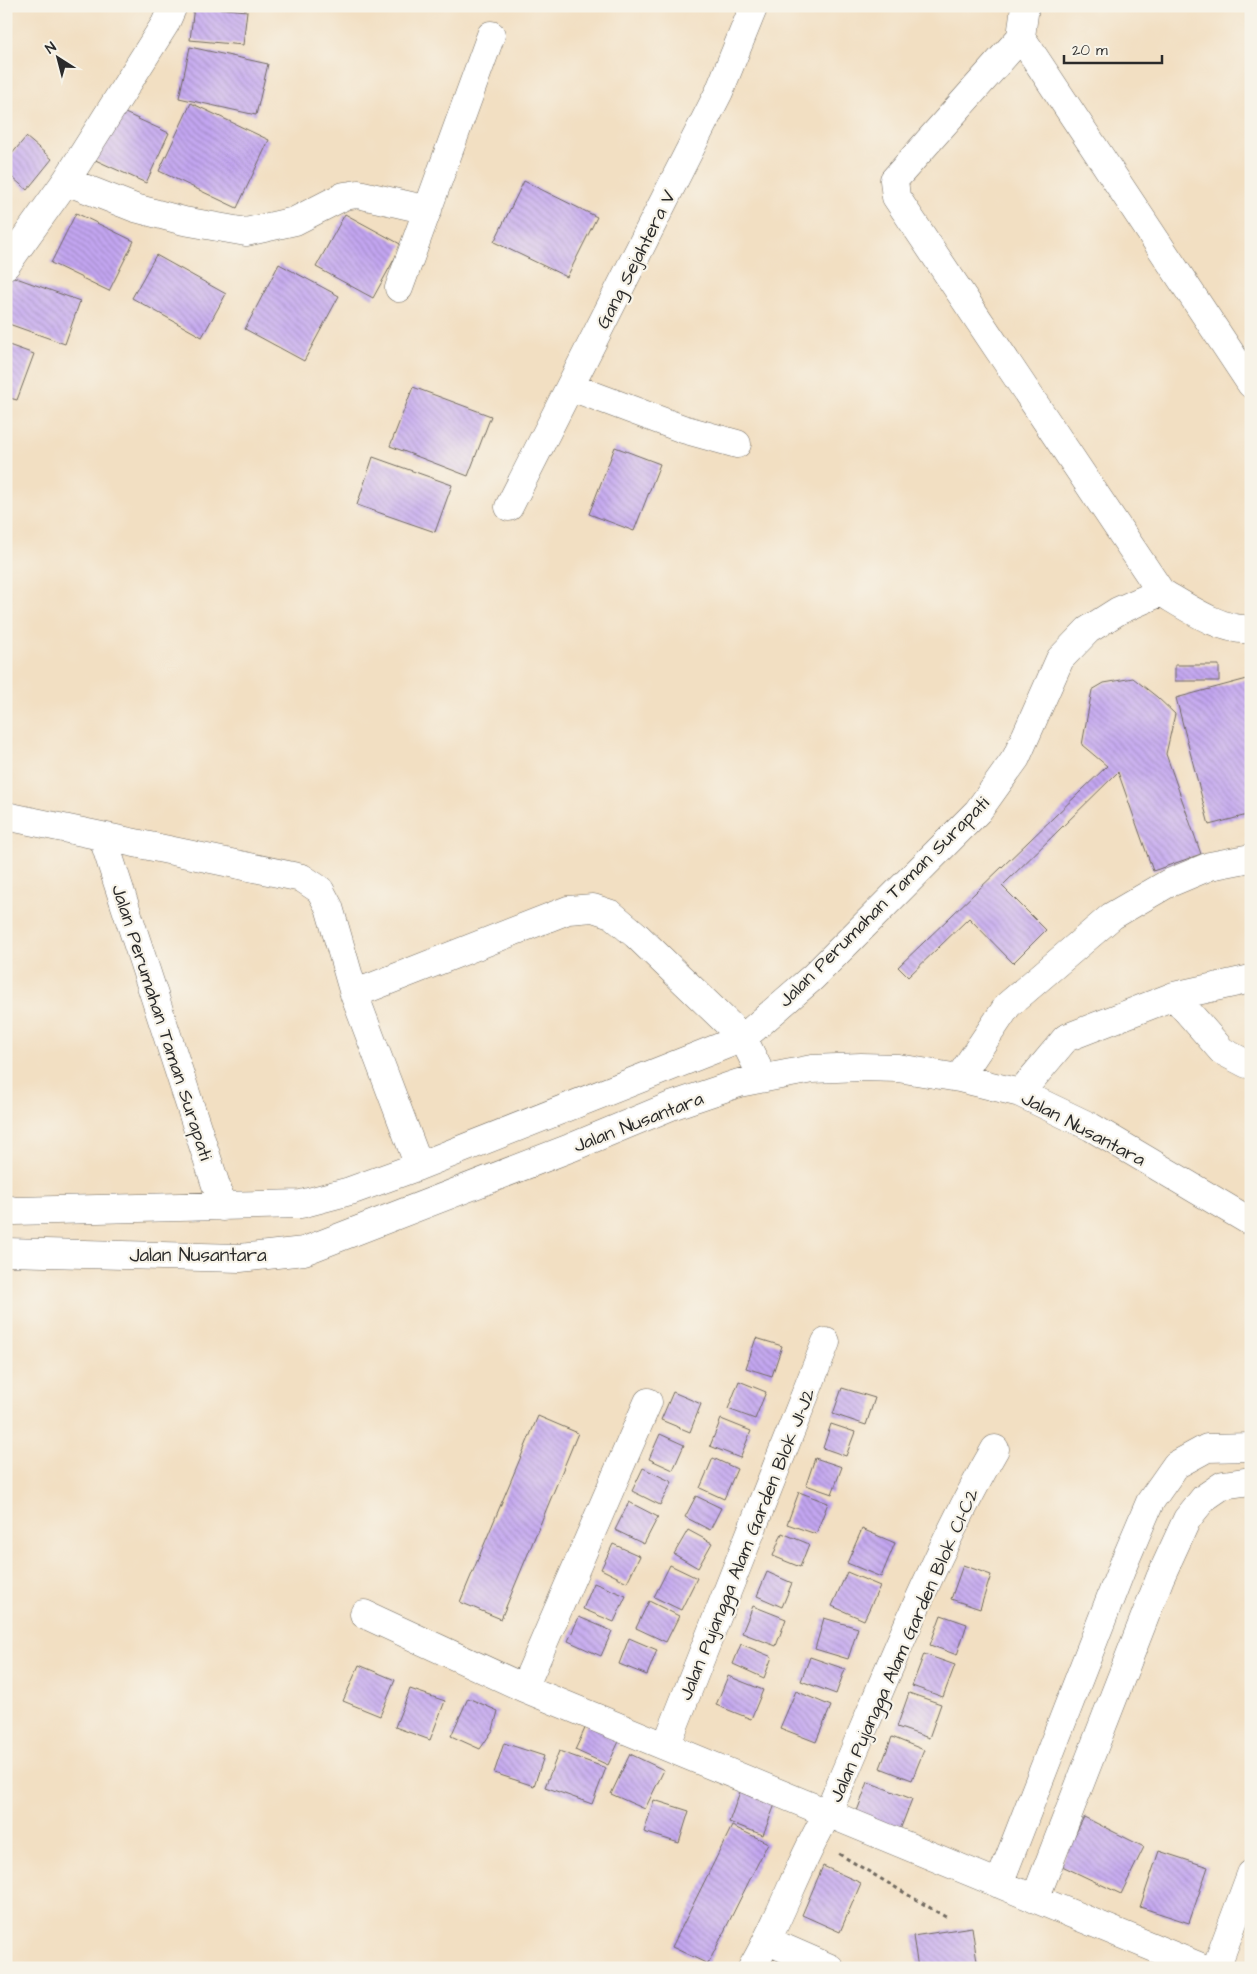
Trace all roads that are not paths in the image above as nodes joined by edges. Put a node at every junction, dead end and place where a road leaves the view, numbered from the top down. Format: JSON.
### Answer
{"nodes":[{"id":1,"x":174,"y":6,"type":"edge"},
{"id":2,"x":754,"y":6,"type":"edge"},
{"id":3,"x":1025,"y":6,"type":"edge"},
{"id":4,"x":491,"y":35,"type":"dead end"},
{"id":5,"x":1021,"y":37,"type":"junction"},
{"id":6,"x":66,"y":181,"type":"junction"},
{"id":7,"x":428,"y":210,"type":"junction"},
{"id":8,"x":6,"y":265,"type":"edge"},
{"id":9,"x":399,"y":288,"type":"dead end"},
{"id":10,"x":1251,"y":384,"type":"edge"},
{"id":11,"x":571,"y":387,"type":"junction"},
{"id":12,"x":737,"y":444,"type":"dead end"},
{"id":13,"x":509,"y":508,"type":"dead end"},
{"id":14,"x":1161,"y":592,"type":"junction"},
{"id":15,"x":1251,"y":629,"type":"edge"},
{"id":16,"x":6,"y":816,"type":"edge"},
{"id":17,"x":103,"y":838,"type":"junction"},
{"id":18,"x":1251,"y":858,"type":"edge"},
{"id":19,"x":1251,"y":979,"type":"edge"},
{"id":20,"x":354,"y":994,"type":"junction"},
{"id":21,"x":1174,"y":996,"type":"junction"},
{"id":22,"x":743,"y":1038,"type":"junction"},
{"id":23,"x":1251,"y":1062,"type":"edge"},
{"id":24,"x":763,"y":1078,"type":"junction"},
{"id":25,"x":959,"y":1078,"type":"junction"},
{"id":26,"x":1020,"y":1093,"type":"junction"},
{"id":27,"x":419,"y":1166,"type":"junction"},
{"id":28,"x":223,"y":1207,"type":"junction"},
{"id":29,"x":6,"y":1209,"type":"edge"},
{"id":30,"x":1251,"y":1222,"type":"edge"},
{"id":31,"x":6,"y":1252,"type":"edge"},
{"id":32,"x":826,"y":1342,"type":"dead end"},
{"id":33,"x":648,"y":1402,"type":"dead end"},
{"id":34,"x":1251,"y":1446,"type":"edge"},
{"id":35,"x":995,"y":1449,"type":"dead end"},
{"id":36,"x":1251,"y":1481,"type":"edge"},
{"id":37,"x":364,"y":1614,"type":"dead end"},
{"id":38,"x":524,"y":1688,"type":"junction"},
{"id":39,"x":666,"y":1746,"type":"junction"},
{"id":40,"x":826,"y":1815,"type":"junction"},
{"id":41,"x":1251,"y":1874,"type":"edge"},
{"id":42,"x":999,"y":1884,"type":"junction"},
{"id":43,"x":1034,"y":1899,"type":"junction"},
{"id":44,"x":768,"y":1941,"type":"junction"},
{"id":45,"x":752,"y":1968,"type":"edge"},
{"id":46,"x":830,"y":1968,"type":"edge"},
{"id":47,"x":1203,"y":1968,"type":"edge"},
{"id":48,"x":1216,"y":1968,"type":"edge"}],
"edges":[{"from":1,"to":6,"type":"street"},
{"from":2,"to":11,"type":"street","name":"Gang Sejahtera V"},
{"from":3,"to":5,"type":"street"},
{"from":4,"to":7,"type":"street"},
{"from":5,"to":10,"type":"street"},
{"from":5,"to":14,"type":"street"},
{"from":6,"to":7,"type":"street"},
{"from":6,"to":8,"type":"street"},
{"from":7,"to":9,"type":"street"},
{"from":11,"to":12,"type":"street"},
{"from":11,"to":13,"type":"street","name":"Gang Sejahtera V"},
{"from":14,"to":15,"type":"street"},
{"from":14,"to":22,"type":"street","name":"Jalan Perumahan Taman Surapati"},
{"from":16,"to":17,"type":"street"},
{"from":17,"to":20,"type":"street"},
{"from":17,"to":28,"type":"street","name":"Jalan Perumahan Taman Surapati"},
{"from":18,"to":25,"type":"street"},
{"from":19,"to":21,"type":"street"},
{"from":20,"to":22,"type":"street"},
{"from":20,"to":27,"type":"street"},
{"from":21,"to":23,"type":"street"},
{"from":21,"to":26,"type":"street"},
{"from":22,"to":24,"type":"street"},
{"from":22,"to":27,"type":"street","name":"Jalan Perumahan Taman Surapati"},
{"from":24,"to":25,"type":"street","name":"Jalan Nusantara"},
{"from":24,"to":31,"type":"street","name":"Jalan Nusantara"},
{"from":25,"to":26,"type":"street","name":"Jalan Nusantara"},
{"from":26,"to":30,"type":"street","name":"Jalan Nusantara"},
{"from":27,"to":28,"type":"street","name":"Jalan Perumahan Taman Surapati"},
{"from":28,"to":29,"type":"street","name":"Jalan Perumahan Taman Surapati"},
{"from":32,"to":39,"type":"street","name":"Jalan Pujangga Alam Garden Blok J1-J2"},
{"from":33,"to":38,"type":"street"},
{"from":34,"to":42,"type":"street"},
{"from":35,"to":40,"type":"street","name":"Jalan Pujangga Alam Garden Blok C1-C2"},
{"from":36,"to":43,"type":"street"},
{"from":37,"to":38,"type":"street"},
{"from":38,"to":39,"type":"street"},
{"from":39,"to":40,"type":"street"},
{"from":40,"to":42,"type":"street"},
{"from":40,"to":44,"type":"street","name":"Jalan Pujangga Alam Garden Blok C1-C2"},
{"from":41,"to":48,"type":"street"},
{"from":42,"to":43,"type":"street"},
{"from":43,"to":47,"type":"street"},
{"from":44,"to":45,"type":"street","name":"Jalan Pujangga Alam Garden Blok C1-C2"},
{"from":44,"to":46,"type":"street"}]}
